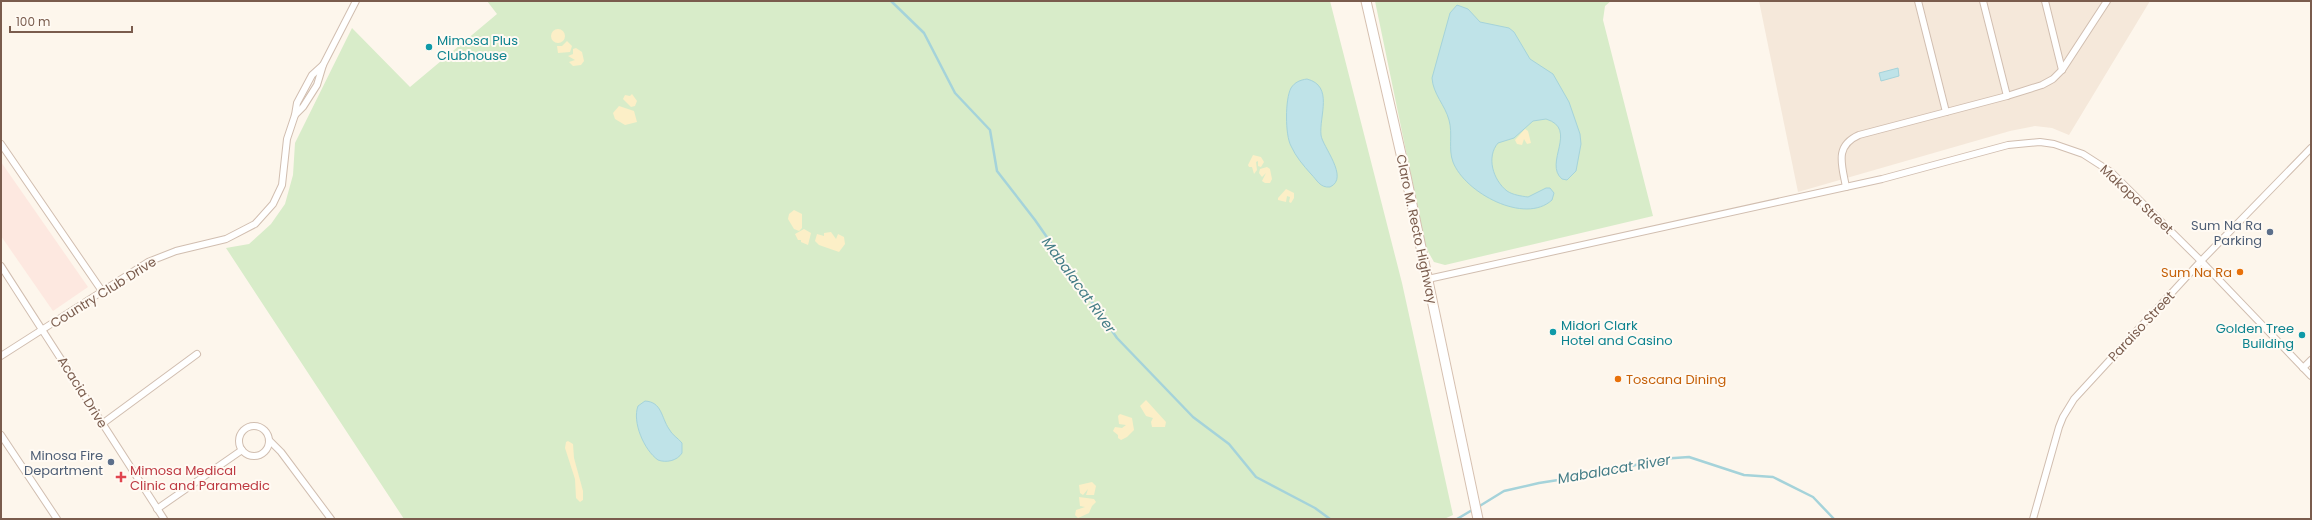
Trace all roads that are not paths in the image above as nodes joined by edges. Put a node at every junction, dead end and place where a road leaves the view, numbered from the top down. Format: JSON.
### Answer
{"nodes":[{"id":1,"x":356,"y":1,"type":"edge"},
{"id":2,"x":1366,"y":1,"type":"edge"},
{"id":3,"x":1918,"y":1,"type":"edge"},
{"id":4,"x":1982,"y":1,"type":"edge"},
{"id":5,"x":2044,"y":1,"type":"edge"},
{"id":6,"x":2108,"y":1,"type":"edge"},
{"id":7,"x":323,"y":65,"type":"junction"},
{"id":8,"x":2062,"y":70,"type":"junction"},
{"id":9,"x":2007,"y":96,"type":"junction"},
{"id":10,"x":1946,"y":112,"type":"junction"},
{"id":11,"x":295,"y":115,"type":"junction"},
{"id":12,"x":1,"y":144,"type":"edge"},
{"id":13,"x":2311,"y":148,"type":"edge"},
{"id":14,"x":1846,"y":187,"type":"junction"},
{"id":15,"x":2201,"y":261,"type":"junction"},
{"id":16,"x":1,"y":266,"type":"edge"},
{"id":17,"x":1428,"y":279,"type":"junction"},
{"id":18,"x":102,"y":291,"type":"junction"},
{"id":19,"x":43,"y":329,"type":"junction"},
{"id":20,"x":197,"y":354,"type":"dead end"},
{"id":21,"x":1,"y":356,"type":"edge"},
{"id":22,"x":2311,"y":360,"type":"edge"},
{"id":23,"x":2303,"y":368,"type":"junction"},
{"id":24,"x":2311,"y":376,"type":"edge"},
{"id":25,"x":102,"y":424,"type":"junction"},
{"id":26,"x":1,"y":435,"type":"edge"},
{"id":27,"x":269,"y":440,"type":"junction"},
{"id":28,"x":242,"y":450,"type":"junction"},
{"id":29,"x":157,"y":509,"type":"junction"},
{"id":30,"x":2034,"y":517,"type":"edge"},
{"id":31,"x":57,"y":519,"type":"edge"},
{"id":32,"x":164,"y":519,"type":"edge"},
{"id":33,"x":331,"y":519,"type":"edge"},
{"id":34,"x":1478,"y":519,"type":"edge"}],
"edges":[{"from":1,"to":7,"type":"street"},
{"from":2,"to":17,"type":"main road","name":"Claro M. Recto Highway"},
{"from":3,"to":10,"type":"street"},
{"from":4,"to":9,"type":"street"},
{"from":5,"to":8,"type":"street"},
{"from":6,"to":8,"type":"street"},
{"from":7,"to":11,"type":"street"},
{"from":7,"to":11,"type":"street","name":"Country Club Drive"},
{"from":8,"to":9,"type":"street"},
{"from":9,"to":10,"type":"street"},
{"from":10,"to":14,"type":"street"},
{"from":11,"to":18,"type":"street","name":"Country Club Drive"},
{"from":12,"to":18,"type":"street"},
{"from":13,"to":15,"type":"street","name":"Paraiso Street"},
{"from":14,"to":15,"type":"street","name":"Makopa Street"},
{"from":14,"to":17,"type":"street","name":"Makopa Street"},
{"from":15,"to":23,"type":"street","name":"Makopa Street"},
{"from":15,"to":30,"type":"street","name":"Paraiso Street"},
{"from":16,"to":19,"type":"street","name":"Acacia Drive"},
{"from":17,"to":34,"type":"main road","name":"Claro M. Recto Highway"},
{"from":18,"to":19,"type":"street","name":"Country Club Drive"},
{"from":19,"to":21,"type":"street","name":"Country Club Drive"},
{"from":19,"to":25,"type":"street","name":"Acacia Drive"},
{"from":20,"to":25,"type":"street"},
{"from":22,"to":23,"type":"street"},
{"from":23,"to":24,"type":"street","name":"Makopa Street"},
{"from":25,"to":29,"type":"street","name":"Acacia Drive"},
{"from":26,"to":31,"type":"street"},
{"from":27,"to":28,"type":"street"},
{"from":27,"to":28,"type":"street"},
{"from":27,"to":33,"type":"street"},
{"from":28,"to":29,"type":"street"},
{"from":29,"to":32,"type":"street","name":"Acacia Drive"}]}
